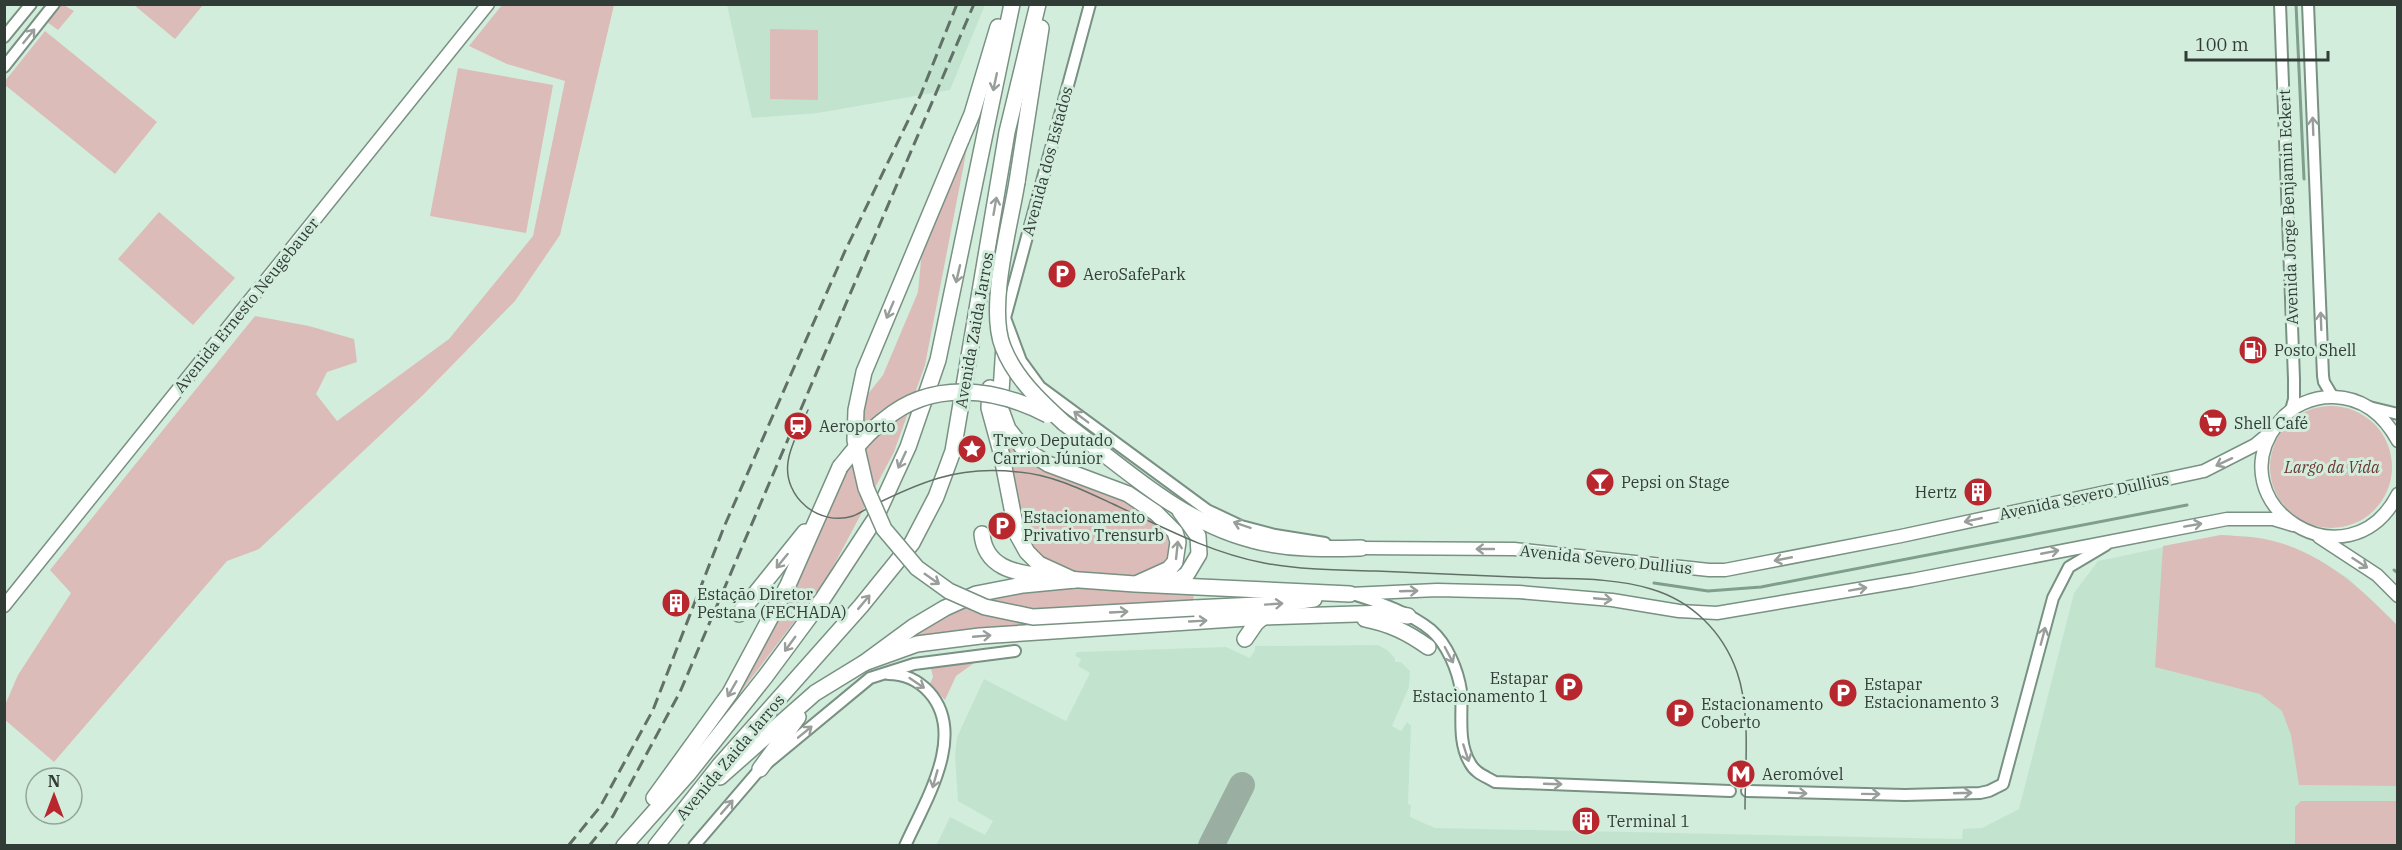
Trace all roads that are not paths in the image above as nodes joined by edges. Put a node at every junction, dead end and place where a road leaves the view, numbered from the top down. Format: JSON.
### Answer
{"nodes":[{"id":1,"x":31,"y":4,"type":"edge"},
{"id":2,"x":54,"y":4,"type":"edge"},
{"id":3,"x":488,"y":4,"type":"edge"},
{"id":4,"x":1005,"y":4,"type":"edge"},
{"id":5,"x":1012,"y":4,"type":"edge"},
{"id":6,"x":1038,"y":4,"type":"edge"},
{"id":7,"x":1044,"y":4,"type":"edge"},
{"id":8,"x":1090,"y":4,"type":"edge"},
{"id":9,"x":2280,"y":4,"type":"edge"},
{"id":10,"x":2308,"y":4,"type":"edge"},
{"id":11,"x":4,"y":38,"type":"edge"},
{"id":12,"x":4,"y":67,"type":"edge"},
{"id":13,"x":1005,"y":318,"type":"junction"},
{"id":14,"x":2333,"y":397,"type":"junction"},
{"id":15,"x":2368,"y":407,"type":"junction"},
{"id":16,"x":2291,"y":410,"type":"junction"},
{"id":17,"x":2397,"y":414,"type":"edge"},
{"id":18,"x":1064,"y":423,"type":"junction"},
{"id":19,"x":2273,"y":430,"type":"junction"},
{"id":20,"x":2397,"y":441,"type":"edge"},
{"id":21,"x":2397,"y":495,"type":"edge"},
{"id":22,"x":1177,"y":508,"type":"junction"},
{"id":23,"x":819,"y":515,"type":"junction"},
{"id":24,"x":2293,"y":525,"type":"junction"},
{"id":25,"x":981,"y":534,"type":"dead end"},
{"id":26,"x":2135,"y":535,"type":"junction"},
{"id":27,"x":2318,"y":536,"type":"junction"},
{"id":28,"x":1361,"y":548,"type":"junction"},
{"id":29,"x":1075,"y":580,"type":"junction"},
{"id":30,"x":1135,"y":584,"type":"junction"},
{"id":31,"x":1350,"y":594,"type":"junction"},
{"id":32,"x":2397,"y":596,"type":"edge"},
{"id":33,"x":4,"y":606,"type":"edge"},
{"id":34,"x":739,"y":614,"type":"dead end"},
{"id":35,"x":1338,"y":614,"type":"junction"},
{"id":36,"x":1408,"y":616,"type":"junction"},
{"id":37,"x":1263,"y":617,"type":"junction"},
{"id":38,"x":1245,"y":639,"type":"dead end"},
{"id":39,"x":1428,"y":647,"type":"dead end"},
{"id":40,"x":1015,"y":651,"type":"dead end"},
{"id":41,"x":864,"y":663,"type":"junction"},
{"id":42,"x":870,"y":678,"type":"junction"},
{"id":43,"x":815,"y":693,"type":"junction"},
{"id":44,"x":760,"y":769,"type":"junction"},
{"id":45,"x":1730,"y":791,"type":"dead end"},
{"id":46,"x":1747,"y":791,"type":"dead end"},
{"id":47,"x":688,"y":805,"type":"junction"},
{"id":48,"x":619,"y":846,"type":"edge"},
{"id":49,"x":624,"y":846,"type":"edge"},
{"id":50,"x":656,"y":846,"type":"edge"},
{"id":51,"x":694,"y":846,"type":"edge"},
{"id":52,"x":905,"y":846,"type":"edge"}],
"edges":[{"from":1,"to":11,"type":"street"},
{"from":12,"to":2,"type":"street","one_way":true},
{"from":3,"to":33,"type":"main road","name":"Avenida Ernesto Neugebauer"},
{"from":4,"to":31,"type":"highway","one_way":true,"bridge":true},
{"from":5,"to":49,"type":"highway","name":"Avenida Zaida Jarros","one_way":true},
{"from":47,"to":6,"type":"highway","name":"Avenida Zaida Jarros","one_way":true},
{"from":7,"to":18,"type":"highway","bridge":true},
{"from":8,"to":13,"type":"street","name":"Avenida dos Estados"},
{"from":9,"to":16,"type":"street","name":"Avenida Jorge Benjamin Eckert"},
{"from":14,"to":10,"type":"street","name":"Avenida Jorge Benjamin Eckert","one_way":true},
{"from":28,"to":13,"type":"street","name":"Avenida Severo Dullius","one_way":true},
{"from":13,"to":29,"type":"highway"},
{"from":30,"to":13,"type":"highway","one_way":true},
{"from":14,"to":15,"type":"main road"},
{"from":14,"to":16,"type":"main road"},
{"from":15,"to":17,"type":"street"},
{"from":15,"to":20,"type":"main road"},
{"from":16,"to":19,"type":"main road"},
{"from":18,"to":22,"type":"highway"},
{"from":18,"to":23,"type":"highway","bridge":true},
{"from":19,"to":24,"type":"main road"},
{"from":19,"to":28,"type":"main road","name":"Avenida Severo Dullius","one_way":true},
{"from":21,"to":27,"type":"main road"},
{"from":22,"to":28,"type":"highway"},
{"from":22,"to":30,"type":"highway"},
{"from":23,"to":34,"type":"highway","one_way":true},
{"from":23,"to":48,"type":"highway","one_way":true},
{"from":26,"to":24,"type":"main road","one_way":true},
{"from":24,"to":27,"type":"main road"},
{"from":25,"to":29,"type":"highway"},
{"from":31,"to":26,"type":"main road","one_way":true},
{"from":46,"to":26,"type":"street","one_way":true},
{"from":27,"to":32,"type":"main road","one_way":true},
{"from":29,"to":30,"type":"highway"},
{"from":29,"to":41,"type":"highway"},
{"from":30,"to":31,"type":"highway"},
{"from":31,"to":36,"type":"street"},
{"from":35,"to":36,"type":"highway"},
{"from":35,"to":37,"type":"highway"},
{"from":35,"to":39,"type":"highway"},
{"from":36,"to":45,"type":"street","one_way":true},
{"from":37,"to":38,"type":"highway"},
{"from":41,"to":37,"type":"highway","one_way":true},
{"from":40,"to":42,"type":"street"},
{"from":41,"to":43,"type":"highway"},
{"from":44,"to":42,"type":"street","one_way":true},
{"from":42,"to":52,"type":"street","one_way":true},
{"from":43,"to":44,"type":"highway"},
{"from":43,"to":47,"type":"highway"},
{"from":51,"to":44,"type":"street","one_way":true},
{"from":47,"to":50,"type":"highway","name":"Avenida Zaida Jarros"}]}
